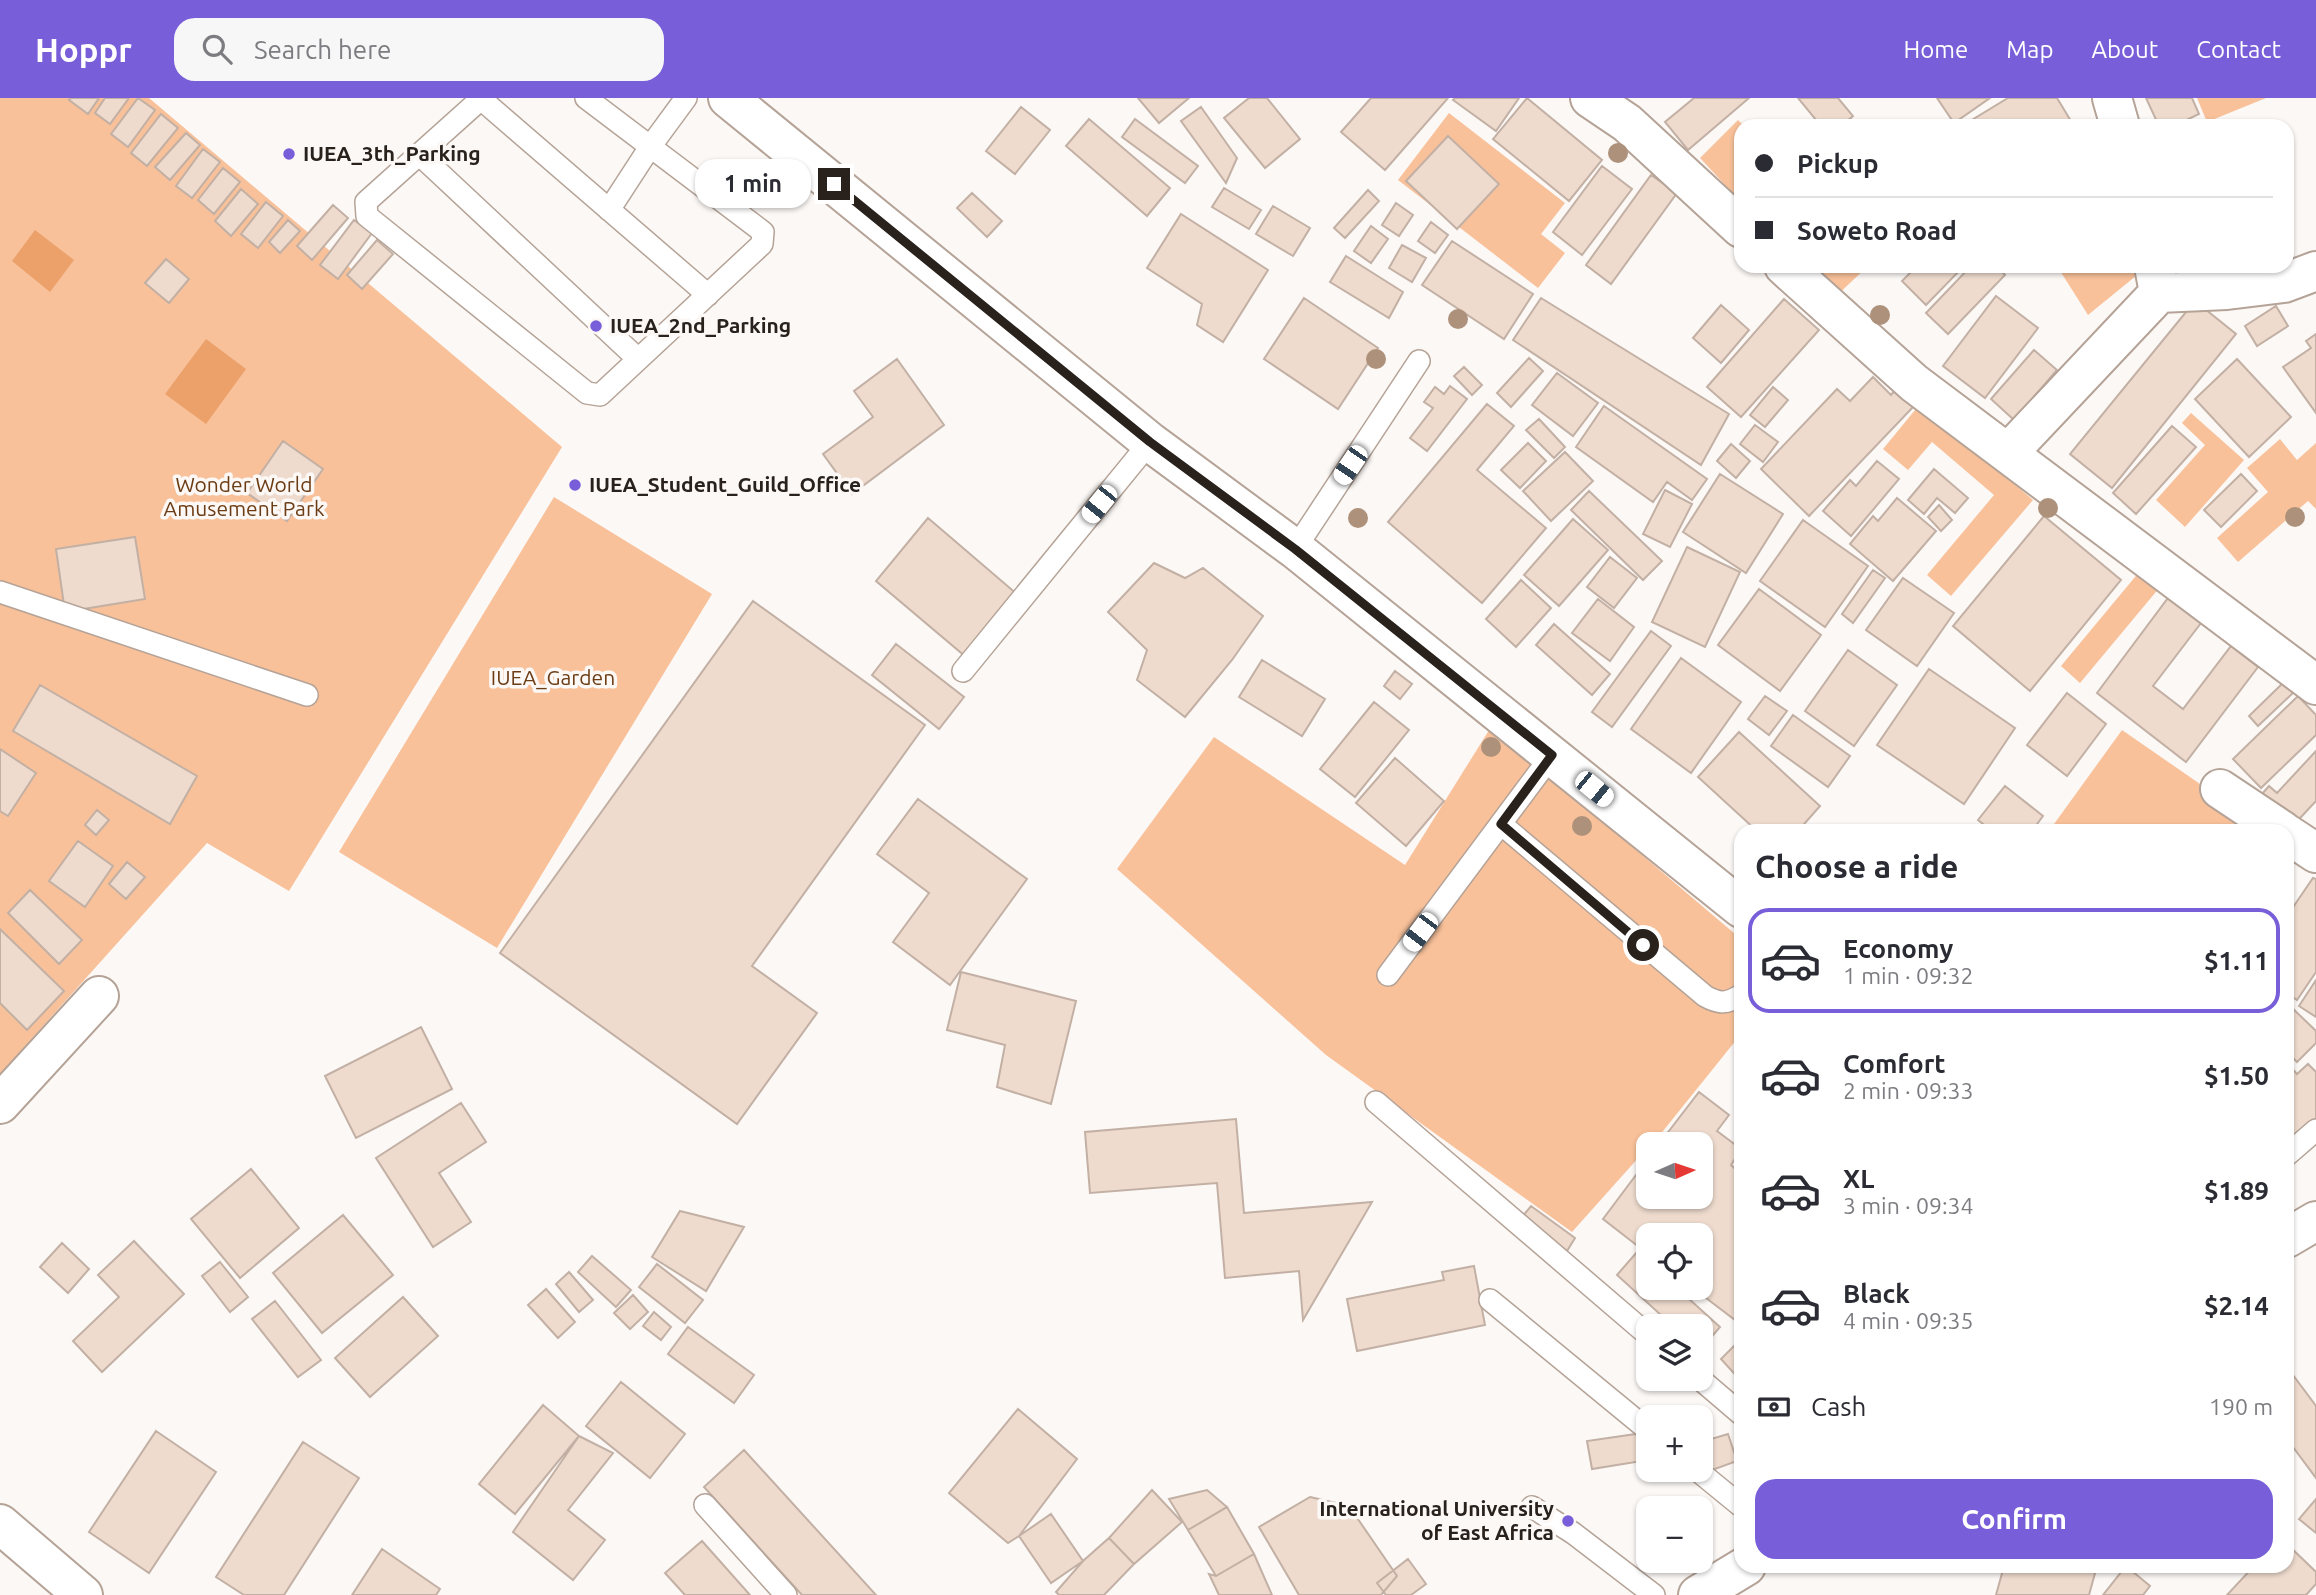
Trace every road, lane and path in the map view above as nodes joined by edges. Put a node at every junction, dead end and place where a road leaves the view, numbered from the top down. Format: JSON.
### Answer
{"nodes":[{"id":1,"x":586,"y":98,"type":"edge"},
{"id":2,"x":686,"y":98,"type":"edge"},
{"id":3,"x":728,"y":98,"type":"edge"},
{"id":4,"x":1590,"y":98,"type":"edge"},
{"id":5,"x":2112,"y":98,"type":"edge"},
{"id":6,"x":482,"y":99,"type":"edge"},
{"id":7,"x":2118,"y":119,"type":"edge"},
{"id":8,"x":650,"y":146,"type":"junction"},
{"id":9,"x":420,"y":155,"type":"junction"},
{"id":10,"x":609,"y":210,"type":"junction"},
{"id":11,"x":1734,"y":222,"type":"edge"},
{"id":12,"x":2316,"y":271,"type":"edge"},
{"id":13,"x":1792,"y":273,"type":"edge"},
{"id":14,"x":2156,"y":280,"type":"edge"},
{"id":15,"x":708,"y":295,"type":"junction"},
{"id":16,"x":638,"y":359,"type":"junction"},
{"id":17,"x":1419,"y":361,"type":"dead end"},
{"id":18,"x":1150,"y":442,"type":"junction"},
{"id":19,"x":2008,"y":452,"type":"junction"},
{"id":20,"x":1295,"y":549,"type":"junction"},
{"id":21,"x":0,"y":592,"type":"edge"},
{"id":22,"x":963,"y":671,"type":"dead end"},
{"id":23,"x":2316,"y":685,"type":"edge"},
{"id":24,"x":307,"y":695,"type":"dead end"},
{"id":25,"x":1552,"y":755,"type":"junction"},
{"id":26,"x":2220,"y":789,"type":"dead end"},
{"id":27,"x":1501,"y":824,"type":"junction"},
{"id":28,"x":2272,"y":824,"type":"edge"},
{"id":29,"x":2294,"y":839,"type":"edge"},
{"id":30,"x":2316,"y":853,"type":"edge"},
{"id":31,"x":1734,"y":902,"type":"edge"},
{"id":32,"x":1388,"y":975,"type":"dead end"},
{"id":33,"x":99,"y":996,"type":"dead end"},
{"id":34,"x":1734,"y":1000,"type":"edge"},
{"id":35,"x":1376,"y":1102,"type":"dead end"},
{"id":36,"x":0,"y":1104,"type":"edge"},
{"id":37,"x":2316,"y":1130,"type":"edge"},
{"id":38,"x":2294,"y":1149,"type":"edge"},
{"id":39,"x":2316,"y":1221,"type":"edge"},
{"id":40,"x":2294,"y":1234,"type":"edge"},
{"id":41,"x":1490,"y":1300,"type":"dead end"},
{"id":42,"x":1636,"y":1325,"type":"edge"},
{"id":43,"x":1713,"y":1390,"type":"edge"},
{"id":44,"x":1734,"y":1408,"type":"edge"},
{"id":45,"x":1636,"y":1420,"type":"edge"},
{"id":46,"x":1712,"y":1482,"type":"edge"},
{"id":47,"x":1734,"y":1500,"type":"edge"},
{"id":48,"x":705,"y":1505,"type":"dead end"},
{"id":49,"x":1532,"y":1507,"type":"dead end"},
{"id":50,"x":0,"y":1524,"type":"edge"},
{"id":51,"x":1734,"y":1573,"type":"edge"},
{"id":52,"x":83,"y":1595,"type":"edge"},
{"id":53,"x":786,"y":1595,"type":"edge"},
{"id":54,"x":1654,"y":1595,"type":"edge"},
{"id":55,"x":1698,"y":1595,"type":"edge"}],
"edges":[{"from":1,"to":8,"type":"lane"},
{"from":2,"to":8,"type":"lane"},
{"from":3,"to":18,"type":"street"},
{"from":4,"to":11,"type":"street"},
{"from":5,"to":7,"type":"street"},
{"from":6,"to":9,"type":"lane"},
{"from":6,"to":10,"type":"lane"},
{"from":8,"to":10,"type":"lane"},
{"from":8,"to":15,"type":"lane"},
{"from":9,"to":16,"type":"lane"},
{"from":9,"to":16,"type":"lane"},
{"from":10,"to":15,"type":"lane"},
{"from":12,"to":14,"type":"street"},
{"from":13,"to":19,"type":"street"},
{"from":14,"to":19,"type":"street"},
{"from":15,"to":16,"type":"lane"},
{"from":17,"to":20,"type":"lane"},
{"from":18,"to":20,"type":"street"},
{"from":18,"to":22,"type":"lane"},
{"from":19,"to":23,"type":"street"},
{"from":20,"to":25,"type":"street"},
{"from":21,"to":24,"type":"lane"},
{"from":25,"to":27,"type":"lane"},
{"from":25,"to":31,"type":"street"},
{"from":26,"to":28,"type":"street"},
{"from":27,"to":32,"type":"lane"},
{"from":27,"to":34,"type":"lane"},
{"from":29,"to":30,"type":"street"},
{"from":33,"to":36,"type":"street"},
{"from":35,"to":42,"type":"lane"},
{"from":37,"to":38,"type":"lane"},
{"from":39,"to":40,"type":"street"},
{"from":41,"to":45,"type":"lane"},
{"from":43,"to":44,"type":"lane"},
{"from":46,"to":47,"type":"lane"},
{"from":48,"to":53,"type":"lane"},
{"from":49,"to":54,"type":"lane"},
{"from":50,"to":52,"type":"street"},
{"from":51,"to":55,"type":"street"}]}
